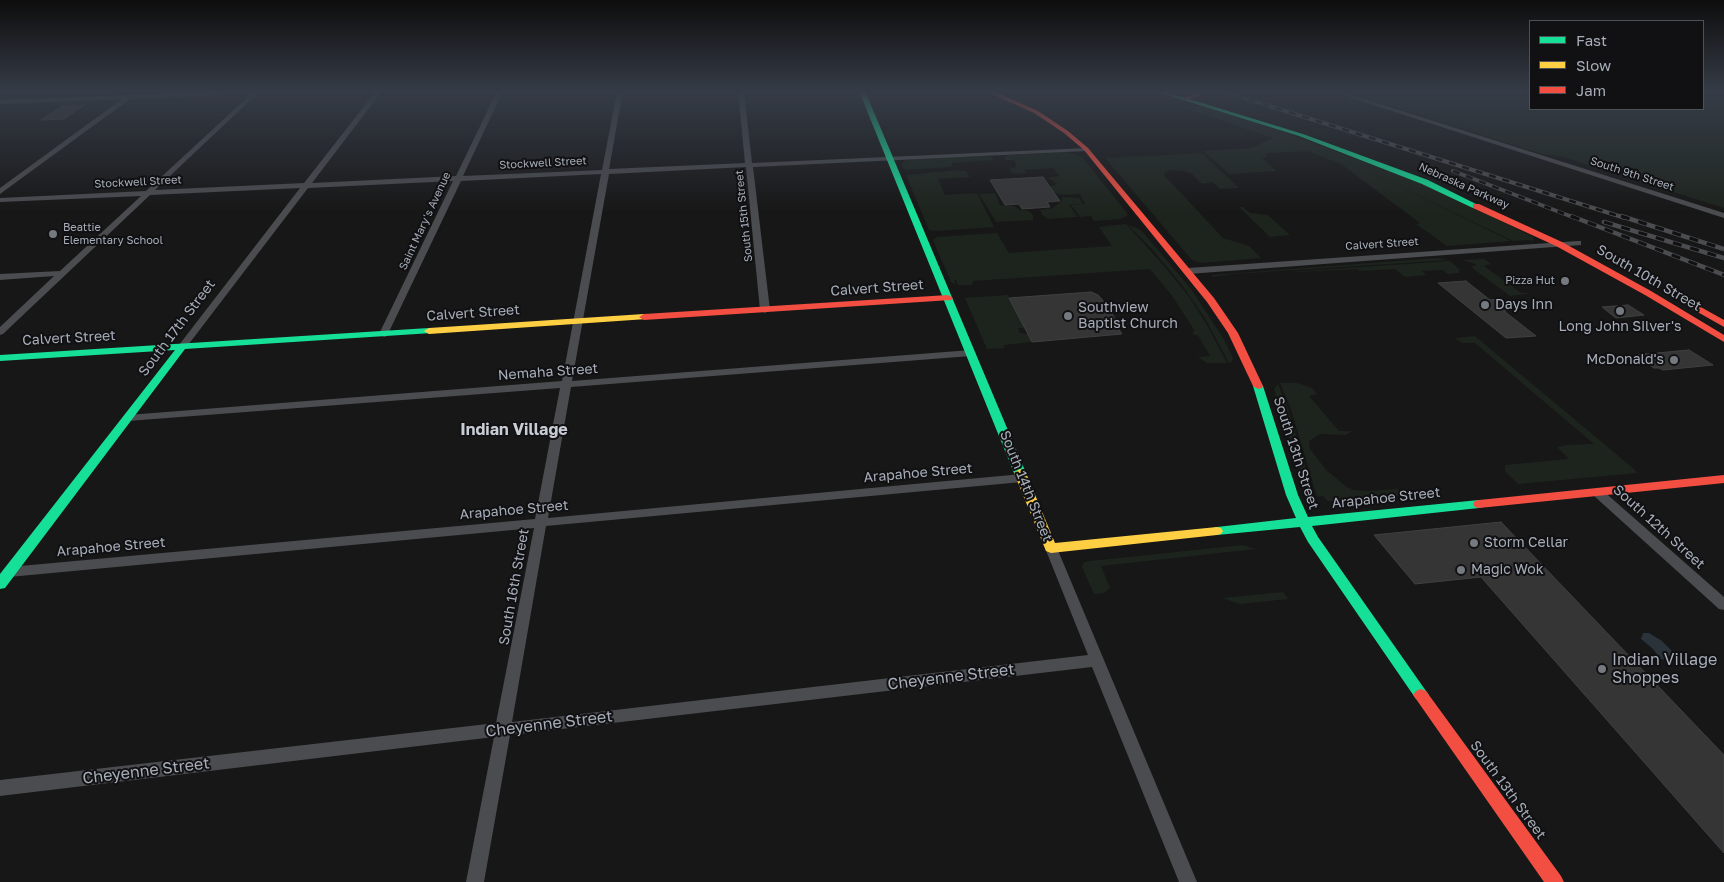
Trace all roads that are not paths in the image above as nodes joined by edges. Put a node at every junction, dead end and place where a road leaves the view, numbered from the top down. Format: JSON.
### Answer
{"nodes":[{"id":1,"x":81,"y":132,"type":"edge"},
{"id":2,"x":214,"y":132,"type":"edge"},
{"id":3,"x":347,"y":132,"type":"edge"},
{"id":4,"x":480,"y":132,"type":"edge"},
{"id":5,"x":613,"y":132,"type":"edge"},
{"id":6,"x":746,"y":132,"type":"edge"},
{"id":7,"x":879,"y":132,"type":"edge"},
{"id":8,"x":1064,"y":132,"type":"edge"},
{"id":9,"x":1293,"y":132,"type":"edge"},
{"id":10,"x":1314,"y":132,"type":"edge"},
{"id":11,"x":1462,"y":132,"type":"edge"},
{"id":12,"x":1086,"y":149,"type":"junction"},
{"id":13,"x":890,"y":158,"type":"junction"},
{"id":14,"x":749,"y":164,"type":"junction"},
{"id":15,"x":606,"y":171,"type":"junction"},
{"id":16,"x":458,"y":178,"type":"junction"},
{"id":17,"x":305,"y":186,"type":"junction"},
{"id":18,"x":0,"y":192,"type":"edge"},
{"id":19,"x":148,"y":193,"type":"junction"},
{"id":20,"x":0,"y":200,"type":"edge"},
{"id":21,"x":1724,"y":216,"type":"edge"},
{"id":22,"x":1578,"y":243,"type":"junction"},
{"id":23,"x":1558,"y":244,"type":"junction"},
{"id":24,"x":1188,"y":271,"type":"junction"},
{"id":25,"x":63,"y":273,"type":"junction"},
{"id":26,"x":0,"y":277,"type":"edge"},
{"id":27,"x":948,"y":298,"type":"junction"},
{"id":28,"x":765,"y":310,"type":"junction"},
{"id":29,"x":578,"y":322,"type":"junction"},
{"id":30,"x":1724,"y":324,"type":"edge"},
{"id":31,"x":0,"y":332,"type":"edge"},
{"id":32,"x":384,"y":334,"type":"junction"},
{"id":33,"x":1724,"y":339,"type":"edge"},
{"id":34,"x":182,"y":346,"type":"junction"},
{"id":35,"x":971,"y":353,"type":"junction"},
{"id":36,"x":0,"y":358,"type":"edge"},
{"id":37,"x":567,"y":384,"type":"junction"},
{"id":38,"x":128,"y":418,"type":"junction"},
{"id":39,"x":1022,"y":478,"type":"junction"},
{"id":40,"x":1724,"y":479,"type":"edge"},
{"id":41,"x":1597,"y":492,"type":"junction"},
{"id":42,"x":1302,"y":522,"type":"junction"},
{"id":43,"x":541,"y":523,"type":"junction"},
{"id":44,"x":1051,"y":548,"type":"junction"},
{"id":45,"x":9,"y":572,"type":"junction"},
{"id":46,"x":0,"y":584,"type":"edge"},
{"id":47,"x":1724,"y":605,"type":"edge"},
{"id":48,"x":1098,"y":660,"type":"junction"},
{"id":49,"x":503,"y":729,"type":"junction"},
{"id":50,"x":0,"y":788,"type":"edge"},
{"id":51,"x":475,"y":882,"type":"edge"},
{"id":52,"x":1188,"y":882,"type":"edge"},
{"id":53,"x":1555,"y":882,"type":"edge"}],
"edges":[{"from":1,"to":18,"type":"street"},
{"from":2,"to":19,"type":"street"},
{"from":3,"to":17,"type":"street","name":"South 17th Street"},
{"from":4,"to":16,"type":"street","name":"Saint Mary's Avenue"},
{"from":5,"to":15,"type":"street","name":"South 16th Street"},
{"from":6,"to":14,"type":"street","name":"South 15th Street"},
{"from":7,"to":13,"type":"main road","name":"South 14th Street"},
{"from":8,"to":12,"type":"main road","name":"South 13th Street"},
{"from":9,"to":23,"type":"main road","name":"Nebraska Parkway"},
{"from":10,"to":22,"type":"main road","name":"Nebraska Parkway"},
{"from":11,"to":21,"type":"street","name":"South 9th Street"},
{"from":12,"to":13,"type":"street","name":"Stockwell Street"},
{"from":12,"to":24,"type":"main road","name":"South 13th Street"},
{"from":13,"to":14,"type":"street","name":"Stockwell Street"},
{"from":13,"to":27,"type":"main road","name":"South 14th Street"},
{"from":14,"to":15,"type":"street","name":"Stockwell Street"},
{"from":14,"to":28,"type":"street","name":"South 15th Street"},
{"from":15,"to":16,"type":"street","name":"Stockwell Street"},
{"from":15,"to":29,"type":"street","name":"South 16th Street"},
{"from":16,"to":17,"type":"street","name":"Stockwell Street"},
{"from":16,"to":32,"type":"street","name":"Saint Mary's Avenue"},
{"from":17,"to":19,"type":"street","name":"Stockwell Street"},
{"from":17,"to":34,"type":"street","name":"South 17th Street"},
{"from":19,"to":20,"type":"street","name":"Stockwell Street"},
{"from":19,"to":25,"type":"street"},
{"from":22,"to":23,"type":"street","name":"Calvert Street"},
{"from":22,"to":30,"type":"main road","name":"South 10th Street"},
{"from":23,"to":24,"type":"street","name":"Calvert Street"},
{"from":23,"to":33,"type":"main road","name":"South 10th Street"},
{"from":24,"to":42,"type":"main road","name":"South 13th Street"},
{"from":25,"to":26,"type":"street"},
{"from":25,"to":31,"type":"street"},
{"from":27,"to":28,"type":"main road","name":"Calvert Street"},
{"from":27,"to":35,"type":"main road","name":"South 14th Street"},
{"from":28,"to":29,"type":"main road","name":"Calvert Street"},
{"from":29,"to":32,"type":"main road","name":"Calvert Street"},
{"from":29,"to":37,"type":"street","name":"South 16th Street"},
{"from":32,"to":34,"type":"main road","name":"Calvert Street"},
{"from":34,"to":36,"type":"main road","name":"Calvert Street"},
{"from":34,"to":38,"type":"main road","name":"South 17th Street"},
{"from":35,"to":37,"type":"street","name":"Nemaha Street"},
{"from":35,"to":39,"type":"main road","name":"South 14th Street"},
{"from":37,"to":38,"type":"street","name":"Nemaha Street"},
{"from":37,"to":43,"type":"street","name":"South 16th Street"},
{"from":38,"to":45,"type":"main road","name":"South 17th Street"},
{"from":39,"to":43,"type":"street","name":"Arapahoe Street"},
{"from":39,"to":44,"type":"main road","name":"South 14th Street"},
{"from":40,"to":41,"type":"main road","name":"Arapahoe Street"},
{"from":41,"to":42,"type":"main road","name":"Arapahoe Street"},
{"from":41,"to":47,"type":"street","name":"South 12th Street"},
{"from":42,"to":44,"type":"main road","name":"Arapahoe Street"},
{"from":42,"to":53,"type":"main road","name":"South 13th Street"},
{"from":43,"to":45,"type":"street","name":"Arapahoe Street"},
{"from":43,"to":49,"type":"street","name":"South 16th Street"},
{"from":44,"to":48,"type":"street","name":"South 14th Street"},
{"from":45,"to":46,"type":"main road","name":"South 17th Street"},
{"from":48,"to":49,"type":"street","name":"Cheyenne Street"},
{"from":48,"to":52,"type":"street","name":"South 14th Street"},
{"from":49,"to":50,"type":"street","name":"Cheyenne Street"},
{"from":49,"to":51,"type":"street","name":"South 16th Street"}]}
